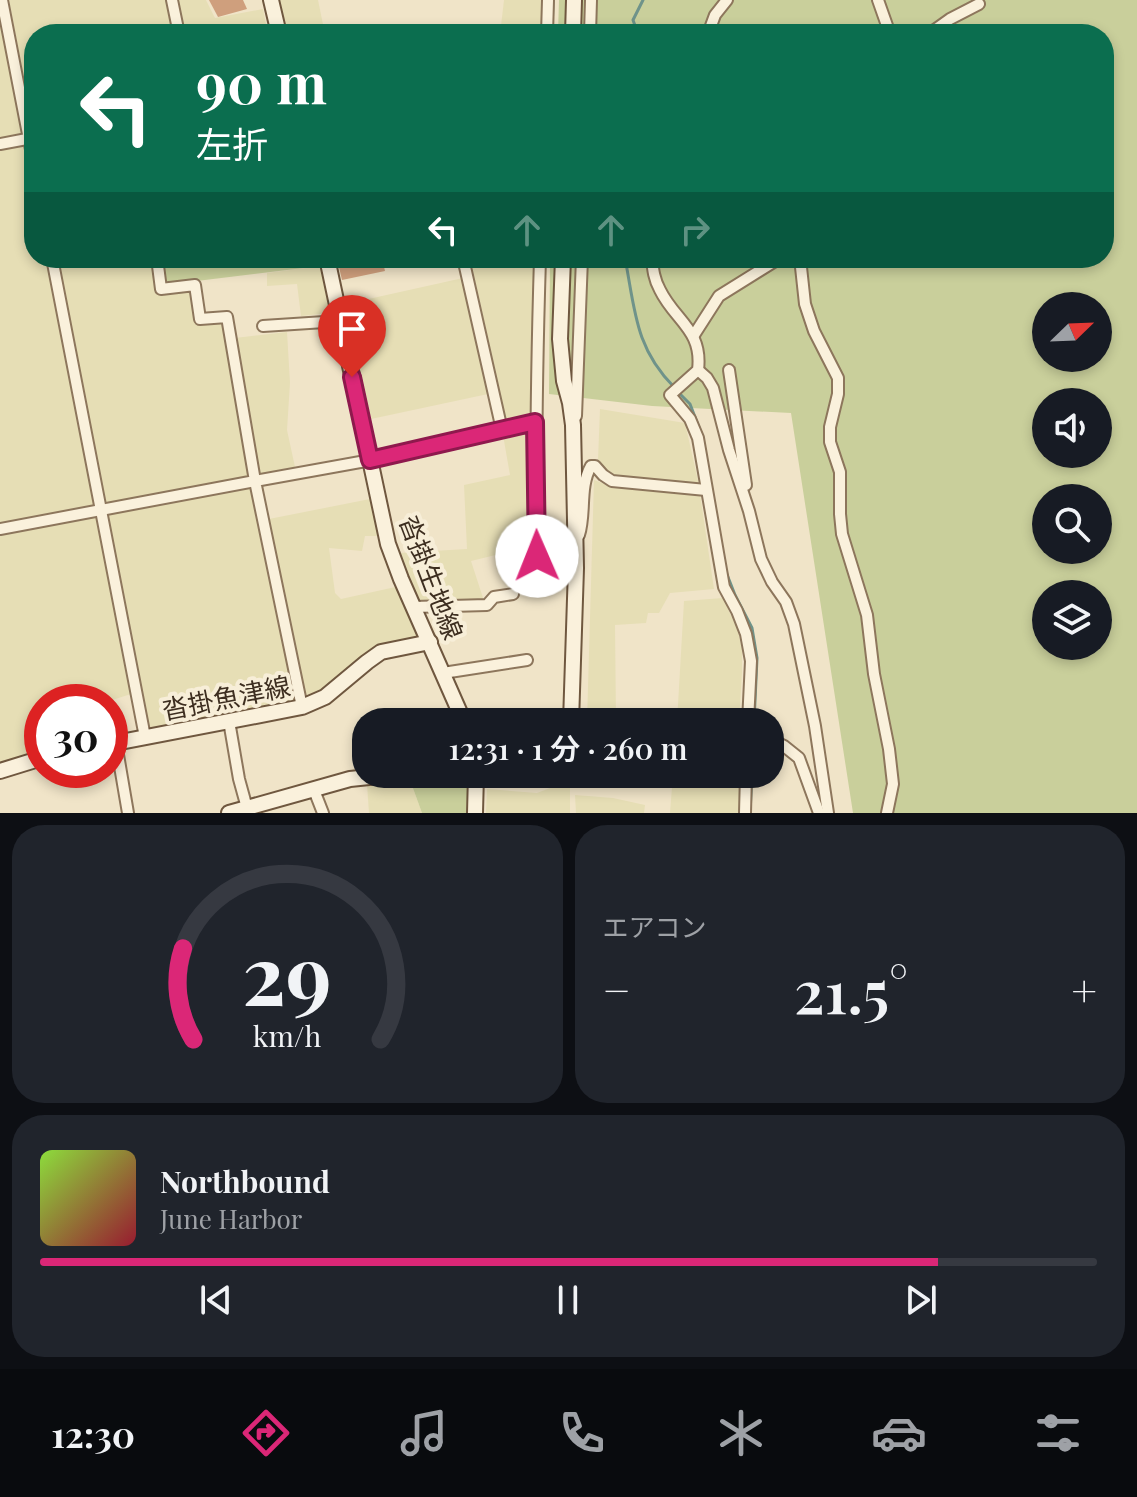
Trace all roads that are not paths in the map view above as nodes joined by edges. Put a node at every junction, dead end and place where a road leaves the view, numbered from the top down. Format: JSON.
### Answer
{"nodes":[{"id":1,"x":2,"y":0,"type":"edge"},
{"id":2,"x":172,"y":0,"type":"edge"},
{"id":3,"x":271,"y":0,"type":"edge"},
{"id":4,"x":548,"y":0,"type":"edge"},
{"id":5,"x":574,"y":0,"type":"edge"},
{"id":6,"x":591,"y":0,"type":"edge"},
{"id":7,"x":727,"y":0,"type":"edge"},
{"id":8,"x":878,"y":0,"type":"edge"},
{"id":9,"x":979,"y":4,"type":"dead end"},
{"id":10,"x":177,"y":24,"type":"edge"},
{"id":11,"x":277,"y":24,"type":"edge"},
{"id":12,"x":547,"y":24,"type":"edge"},
{"id":13,"x":573,"y":24,"type":"edge"},
{"id":14,"x":590,"y":24,"type":"edge"},
{"id":15,"x":712,"y":24,"type":"edge"},
{"id":16,"x":886,"y":24,"type":"edge"},
{"id":17,"x":943,"y":24,"type":"edge"},
{"id":18,"x":24,"y":105,"type":"edge"},
{"id":19,"x":24,"y":139,"type":"edge"},
{"id":20,"x":0,"y":144,"type":"edge"},
{"id":21,"x":54,"y":268,"type":"edge"},
{"id":22,"x":158,"y":268,"type":"edge"},
{"id":23,"x":329,"y":268,"type":"edge"},
{"id":24,"x":465,"y":268,"type":"edge"},
{"id":25,"x":540,"y":268,"type":"edge"},
{"id":26,"x":563,"y":268,"type":"edge"},
{"id":27,"x":582,"y":268,"type":"edge"},
{"id":28,"x":653,"y":268,"type":"edge"},
{"id":29,"x":764,"y":268,"type":"edge"},
{"id":30,"x":801,"y":268,"type":"edge"},
{"id":31,"x":340,"y":321,"type":"junction"},
{"id":32,"x":263,"y":326,"type":"dead end"},
{"id":33,"x":694,"y":335,"type":"junction"},
{"id":34,"x":698,"y":370,"type":"junction"},
{"id":35,"x":729,"y":370,"type":"dead end"},
{"id":36,"x":535,"y":422,"type":"junction"},
{"id":37,"x":573,"y":425,"type":"junction"},
{"id":38,"x":502,"y":430,"type":"junction"},
{"id":39,"x":370,"y":460,"type":"junction"},
{"id":40,"x":255,"y":481,"type":"junction"},
{"id":41,"x":706,"y":490,"type":"junction"},
{"id":42,"x":101,"y":509,"type":"junction"},
{"id":43,"x":749,"y":511,"type":"junction"},
{"id":44,"x":0,"y":529,"type":"edge"},
{"id":45,"x":575,"y":549,"type":"junction"},
{"id":46,"x":537,"y":556,"type":"dead end"},
{"id":47,"x":513,"y":594,"type":"dead end"},
{"id":48,"x":414,"y":607,"type":"junction"},
{"id":49,"x":430,"y":642,"type":"junction"},
{"id":50,"x":527,"y":660,"type":"dead end"},
{"id":51,"x":443,"y":673,"type":"junction"},
{"id":52,"x":302,"y":707,"type":"junction"},
{"id":53,"x":458,"y":708,"type":"edge"},
{"id":54,"x":571,"y":708,"type":"edge"},
{"id":55,"x":749,"y":708,"type":"edge"},
{"id":56,"x":229,"y":721,"type":"junction"},
{"id":57,"x":145,"y":737,"type":"junction"},
{"id":58,"x":128,"y":741,"type":"edge"},
{"id":59,"x":784,"y":746,"type":"edge"},
{"id":60,"x":24,"y":764,"type":"edge"},
{"id":61,"x":0,"y":771,"type":"edge"},
{"id":62,"x":352,"y":779,"type":"edge"},
{"id":63,"x":123,"y":788,"type":"edge"},
{"id":64,"x":476,"y":788,"type":"edge"},
{"id":65,"x":746,"y":788,"type":"edge"},
{"id":66,"x":314,"y":790,"type":"junction"},
{"id":67,"x":237,"y":811,"type":"edge"},
{"id":68,"x":128,"y":813,"type":"edge"},
{"id":69,"x":323,"y":813,"type":"edge"},
{"id":70,"x":475,"y":813,"type":"edge"},
{"id":71,"x":745,"y":813,"type":"edge"},
{"id":72,"x":819,"y":813,"type":"edge"},
{"id":73,"x":828,"y":813,"type":"edge"},
{"id":74,"x":887,"y":813,"type":"edge"}],
"edges":[{"from":1,"to":18,"type":"street"},
{"from":2,"to":10,"type":"street"},
{"from":3,"to":11,"type":"main road"},
{"from":4,"to":12,"type":"street"},
{"from":5,"to":13,"type":"main road"},
{"from":6,"to":14,"type":"street"},
{"from":7,"to":15,"type":"street"},
{"from":8,"to":16,"type":"street"},
{"from":9,"to":17,"type":"street"},
{"from":19,"to":20,"type":"street"},
{"from":21,"to":42,"type":"street"},
{"from":22,"to":40,"type":"street"},
{"from":23,"to":31,"type":"main road","name":"沓掛生地線"},
{"from":24,"to":38,"type":"street"},
{"from":25,"to":36,"type":"street"},
{"from":26,"to":37,"type":"main road"},
{"from":27,"to":37,"type":"street"},
{"from":28,"to":33,"type":"street"},
{"from":29,"to":33,"type":"street"},
{"from":30,"to":74,"type":"street"},
{"from":31,"to":32,"type":"street"},
{"from":31,"to":39,"type":"main road","name":"沓掛生地線"},
{"from":33,"to":34,"type":"street"},
{"from":34,"to":41,"type":"street"},
{"from":34,"to":43,"type":"street"},
{"from":35,"to":43,"type":"street"},
{"from":36,"to":38,"type":"street"},
{"from":36,"to":46,"type":"street"},
{"from":37,"to":45,"type":"main road"},
{"from":38,"to":39,"type":"street"},
{"from":39,"to":40,"type":"street"},
{"from":39,"to":48,"type":"main road","name":"沓掛生地線"},
{"from":40,"to":42,"type":"street"},
{"from":40,"to":52,"type":"street"},
{"from":41,"to":45,"type":"street"},
{"from":41,"to":55,"type":"street"},
{"from":42,"to":44,"type":"street"},
{"from":42,"to":57,"type":"street"},
{"from":43,"to":73,"type":"street"},
{"from":45,"to":54,"type":"main road"},
{"from":47,"to":48,"type":"street"},
{"from":48,"to":49,"type":"main road","name":"沓掛生地線"},
{"from":49,"to":51,"type":"main road","name":"沓掛生地線"},
{"from":49,"to":52,"type":"main road","name":"沓掛魚津線"},
{"from":50,"to":51,"type":"street"},
{"from":51,"to":53,"type":"main road","name":"沓掛生地線"},
{"from":52,"to":56,"type":"main road","name":"沓掛魚津線"},
{"from":56,"to":57,"type":"main road","name":"沓掛魚津線"},
{"from":56,"to":67,"type":"street"},
{"from":57,"to":58,"type":"main road","name":"沓掛魚津線"},
{"from":59,"to":72,"type":"street"},
{"from":60,"to":61,"type":"main road"},
{"from":62,"to":66,"type":"main road"},
{"from":63,"to":68,"type":"street"},
{"from":64,"to":70,"type":"main road"},
{"from":65,"to":71,"type":"street"},
{"from":66,"to":67,"type":"main road"},
{"from":66,"to":69,"type":"street"}]}
